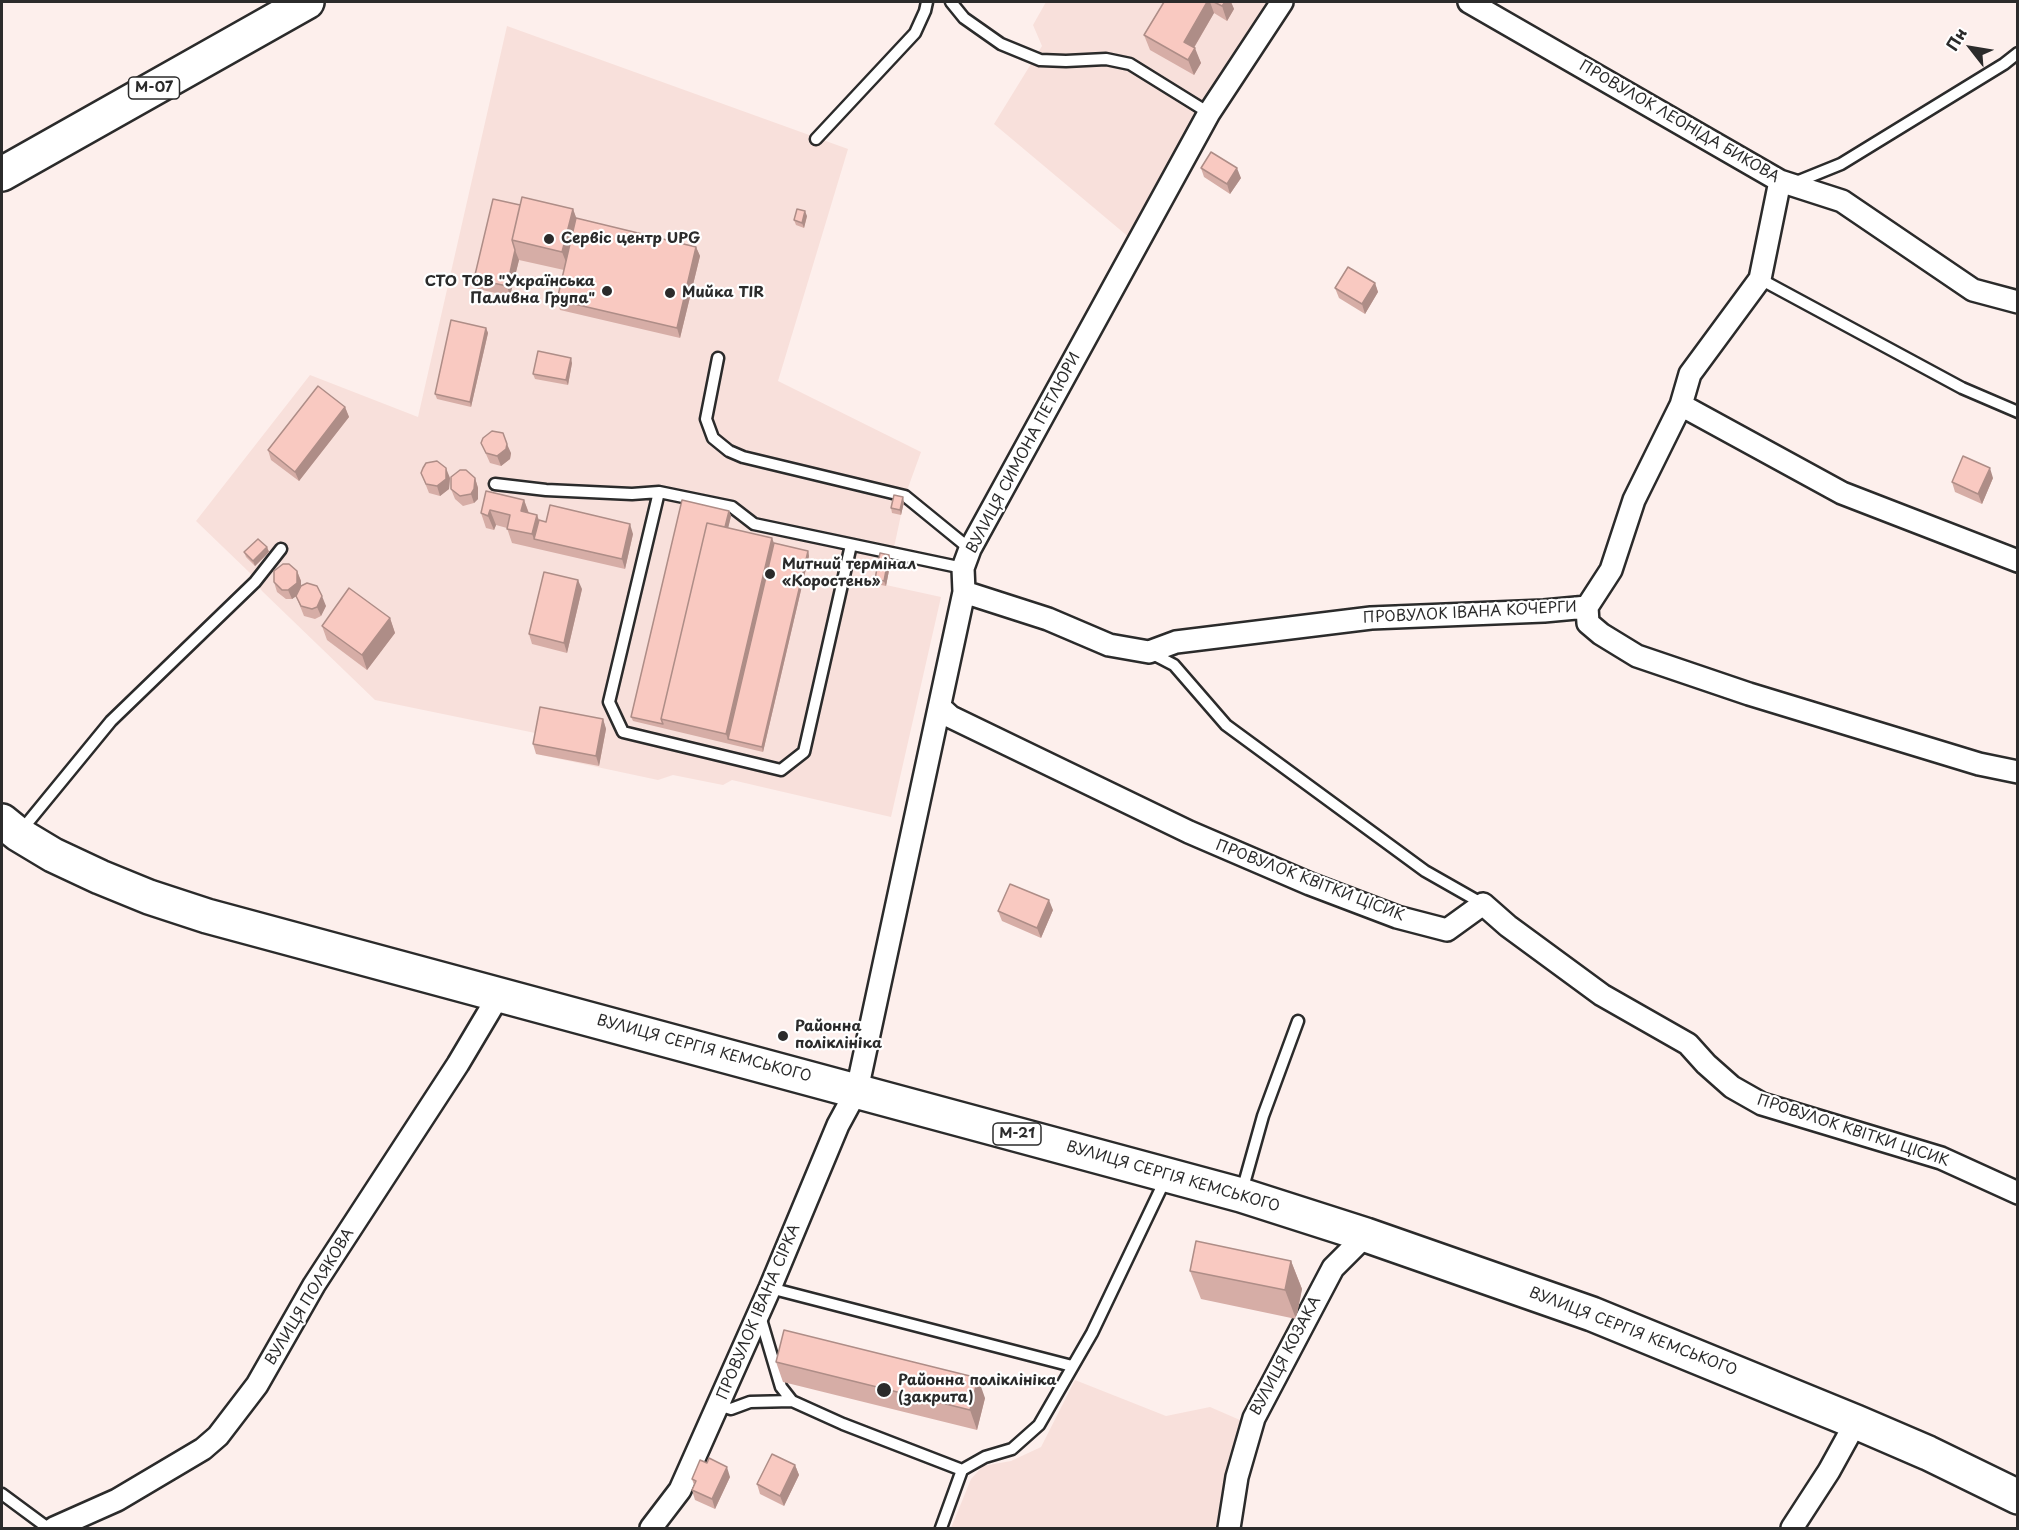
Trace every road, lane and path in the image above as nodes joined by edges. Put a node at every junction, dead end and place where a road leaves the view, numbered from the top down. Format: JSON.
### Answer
{"nodes":[{"id":1,"x":307,"y":2,"type":"edge"},
{"id":2,"x":927,"y":2,"type":"edge"},
{"id":3,"x":951,"y":2,"type":"edge"},
{"id":4,"x":1282,"y":2,"type":"edge"},
{"id":5,"x":1468,"y":2,"type":"edge"},
{"id":6,"x":2018,"y":53,"type":"edge"},
{"id":7,"x":1209,"y":112,"type":"junction"},
{"id":8,"x":816,"y":139,"type":"dead end"},
{"id":9,"x":2,"y":174,"type":"edge"},
{"id":10,"x":1785,"y":183,"type":"junction"},
{"id":11,"x":1760,"y":279,"type":"junction"},
{"id":12,"x":2018,"y":302,"type":"edge"},
{"id":13,"x":718,"y":358,"type":"dead end"},
{"id":14,"x":1681,"y":405,"type":"junction"},
{"id":15,"x":2018,"y":412,"type":"edge"},
{"id":16,"x":495,"y":484,"type":"dead end"},
{"id":17,"x":659,"y":492,"type":"junction"},
{"id":18,"x":851,"y":545,"type":"junction"},
{"id":19,"x":282,"y":549,"type":"dead end"},
{"id":20,"x":967,"y":559,"type":"junction"},
{"id":21,"x":2018,"y":561,"type":"edge"},
{"id":22,"x":964,"y":592,"type":"junction"},
{"id":23,"x":1587,"y":607,"type":"junction"},
{"id":24,"x":1149,"y":652,"type":"junction"},
{"id":25,"x":940,"y":707,"type":"junction"},
{"id":26,"x":2018,"y":772,"type":"edge"},
{"id":27,"x":10,"y":827,"type":"edge"},
{"id":28,"x":1483,"y":904,"type":"junction"},
{"id":29,"x":499,"y":995,"type":"junction"},
{"id":30,"x":1298,"y":1021,"type":"dead end"},
{"id":31,"x":857,"y":1090,"type":"junction"},
{"id":32,"x":1168,"y":1175,"type":"junction"},
{"id":33,"x":2018,"y":1193,"type":"edge"},
{"id":34,"x":1241,"y":1195,"type":"junction"},
{"id":35,"x":1366,"y":1235,"type":"junction"},
{"id":36,"x":770,"y":1288,"type":"junction"},
{"id":37,"x":759,"y":1312,"type":"junction"},
{"id":38,"x":1072,"y":1366,"type":"junction"},
{"id":39,"x":792,"y":1401,"type":"junction"},
{"id":40,"x":718,"y":1404,"type":"junction"},
{"id":41,"x":1856,"y":1422,"type":"junction"},
{"id":42,"x":962,"y":1470,"type":"junction"},
{"id":43,"x":2,"y":1494,"type":"edge"},
{"id":44,"x":2018,"y":1497,"type":"edge"},
{"id":45,"x":48,"y":1528,"type":"edge"},
{"id":46,"x":54,"y":1528,"type":"edge"},
{"id":47,"x":651,"y":1528,"type":"edge"},
{"id":48,"x":941,"y":1528,"type":"edge"},
{"id":49,"x":1229,"y":1528,"type":"edge"},
{"id":50,"x":1792,"y":1528,"type":"edge"}],
"edges":[{"from":1,"to":9,"type":"highway","number":"М-07"},
{"from":2,"to":8,"type":"lane"},
{"from":3,"to":7,"type":"lane"},
{"from":4,"to":7,"type":"street","name":"ВУЛИЦЯ СИМОНА ПЕТЛЮРИ"},
{"from":5,"to":10,"type":"street","name":"ПРОВУЛОК ЛЕОНІДА БИКОВА"},
{"from":6,"to":10,"type":"lane"},
{"from":7,"to":20,"type":"street","name":"ВУЛИЦЯ СИМОНА ПЕТЛЮРИ"},
{"from":10,"to":11,"type":"street"},
{"from":10,"to":12,"type":"street","name":"ПРОВУЛОК ЛЕОНІДА БИКОВА"},
{"from":11,"to":14,"type":"street"},
{"from":11,"to":15,"type":"lane"},
{"from":13,"to":20,"type":"lane"},
{"from":14,"to":21,"type":"street"},
{"from":14,"to":23,"type":"street"},
{"from":16,"to":17,"type":"lane"},
{"from":17,"to":18,"type":"lane"},
{"from":17,"to":18,"type":"lane"},
{"from":18,"to":20,"type":"lane"},
{"from":19,"to":27,"type":"lane"},
{"from":20,"to":22,"type":"street","name":"ВУЛИЦЯ СИМОНА ПЕТЛЮРИ"},
{"from":22,"to":24,"type":"street","name":"ПРОВУЛОК ІВАНА КОЧЕРГИ"},
{"from":22,"to":25,"type":"street","name":"ВУЛИЦЯ СИМОНА ПЕТЛЮРИ"},
{"from":23,"to":24,"type":"street","name":"ПРОВУЛОК ІВАНА КОЧЕРГИ"},
{"from":23,"to":26,"type":"street","name":"ПРОВУЛОК ІВАНА КОЧЕРГИ"},
{"from":24,"to":28,"type":"lane"},
{"from":25,"to":28,"type":"street","name":"ПРОВУЛОК КВІТКИ ЦІСИК"},
{"from":25,"to":31,"type":"street","name":"ВУЛИЦЯ СИМОНА ПЕТЛЮРИ"},
{"from":27,"to":29,"type":"highway","name":"ВУЛИЦЯ СЕРГІЯ КЕМСЬКОГО","number":"М-21"},
{"from":28,"to":33,"type":"street","name":"ПРОВУЛОК КВІТКИ ЦІСИК"},
{"from":29,"to":31,"type":"highway","name":"ВУЛИЦЯ СЕРГІЯ КЕМСЬКОГО","number":"М-21"},
{"from":29,"to":46,"type":"street","name":"ВУЛИЦЯ ПОЛЯКОВА"},
{"from":30,"to":34,"type":"lane"},
{"from":31,"to":32,"type":"highway","name":"ВУЛИЦЯ СЕРГІЯ КЕМСЬКОГО","number":"М-21"},
{"from":31,"to":36,"type":"street","name":"ПРОВУЛОК ІВАНА СІРКА"},
{"from":32,"to":34,"type":"highway","name":"ВУЛИЦЯ СЕРГІЯ КЕМСЬКОГО","number":"М-21"},
{"from":32,"to":38,"type":"lane"},
{"from":34,"to":35,"type":"highway","name":"ВУЛИЦЯ СЕРГІЯ КЕМСЬКОГО","number":"М-21"},
{"from":35,"to":41,"type":"highway","name":"ВУЛИЦЯ СЕРГІЯ КЕМСЬКОГО","number":"М-21"},
{"from":35,"to":49,"type":"street","name":"ВУЛИЦЯ КОЗАКА"},
{"from":36,"to":37,"type":"street","name":"ПРОВУЛОК ІВАНА СІРКА"},
{"from":36,"to":38,"type":"lane"},
{"from":37,"to":39,"type":"lane"},
{"from":37,"to":40,"type":"street","name":"ПРОВУЛОК ІВАНА СІРКА"},
{"from":38,"to":42,"type":"lane"},
{"from":39,"to":40,"type":"lane"},
{"from":39,"to":42,"type":"lane"},
{"from":40,"to":47,"type":"street","name":"ПРОВУЛОК ІВАНА СІРКА"},
{"from":41,"to":44,"type":"highway","name":"ВУЛИЦЯ СЕРГІЯ КЕМСЬКОГО","number":"М-21"},
{"from":41,"to":50,"type":"street"},
{"from":42,"to":48,"type":"lane"},
{"from":43,"to":45,"type":"lane"}]}
